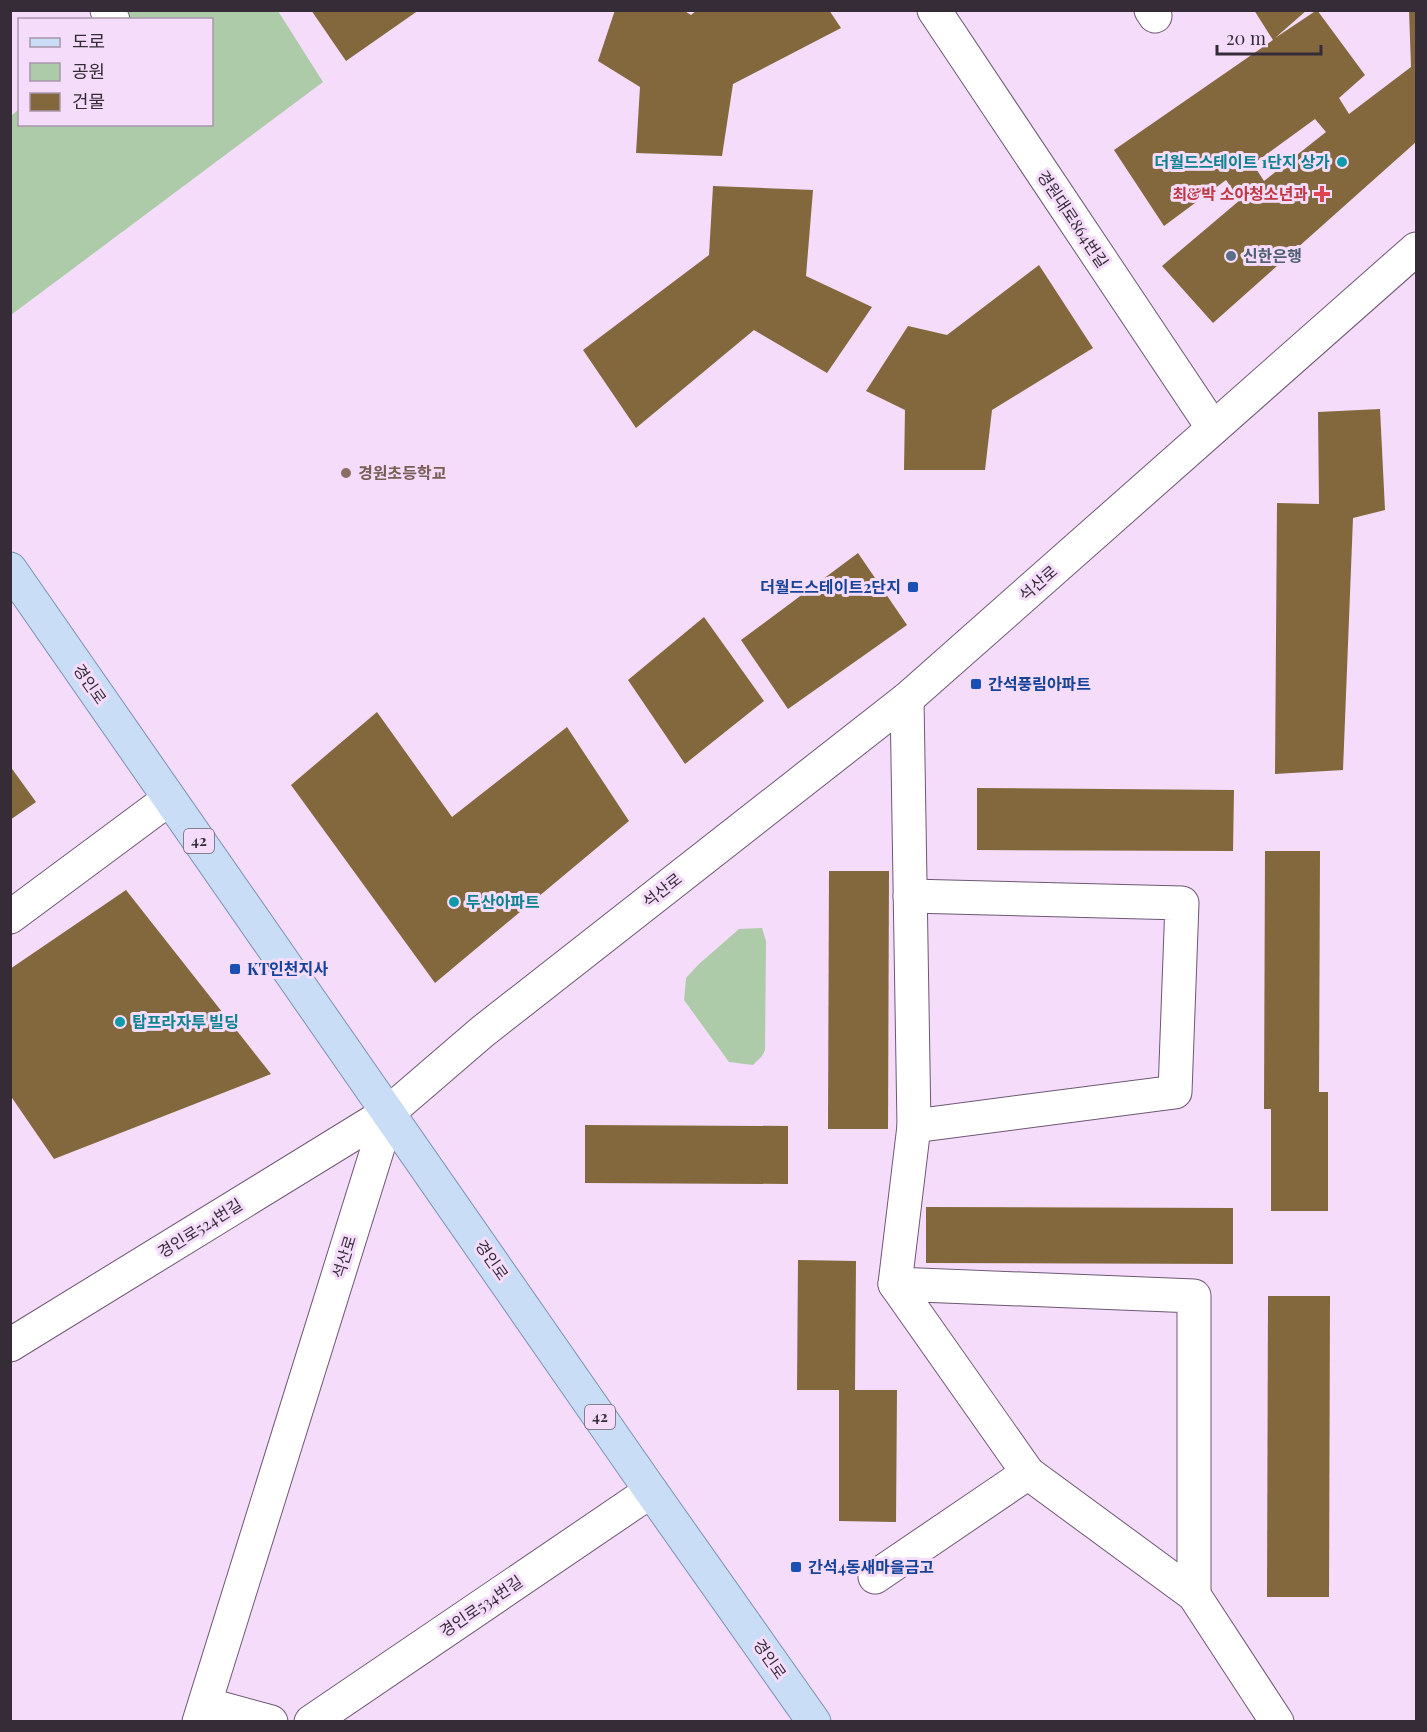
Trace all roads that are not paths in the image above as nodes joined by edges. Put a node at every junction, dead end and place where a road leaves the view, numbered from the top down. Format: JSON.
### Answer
{"nodes":[{"id":1,"x":934,"y":10,"type":"edge"},
{"id":2,"x":1416,"y":249,"type":"edge"},
{"id":3,"x":1213,"y":429,"type":"junction"},
{"id":4,"x":10,"y":569,"type":"edge"},
{"id":5,"x":907,"y":699,"type":"junction"},
{"id":6,"x":169,"y":799,"type":"junction"},
{"id":7,"x":910,"y":896,"type":"junction"},
{"id":8,"x":10,"y":917,"type":"edge"},
{"id":9,"x":389,"y":1112,"type":"junction"},
{"id":10,"x":914,"y":1126,"type":"junction"},
{"id":11,"x":895,"y":1284,"type":"junction"},
{"id":12,"x":10,"y":1345,"type":"edge"},
{"id":13,"x":1028,"y":1473,"type":"junction"},
{"id":14,"x":651,"y":1491,"type":"junction"},
{"id":15,"x":875,"y":1577,"type":"dead end"},
{"id":16,"x":1194,"y":1594,"type":"junction"},
{"id":17,"x":202,"y":1713,"type":"edge"},
{"id":18,"x":271,"y":1722,"type":"edge"},
{"id":19,"x":311,"y":1722,"type":"edge"},
{"id":20,"x":814,"y":1722,"type":"edge"},
{"id":21,"x":1277,"y":1722,"type":"edge"}],
"edges":[{"from":1,"to":3,"type":"street","name":"경원대로864번길"},
{"from":2,"to":3,"type":"street","name":"석산로"},
{"from":3,"to":5,"type":"street","name":"석산로"},
{"from":4,"to":6,"type":"main road","name":"경인로","number":"42"},
{"from":5,"to":7,"type":"street"},
{"from":5,"to":9,"type":"street","name":"석산로"},
{"from":6,"to":8,"type":"street"},
{"from":6,"to":9,"type":"main road","name":"경인로","number":"42"},
{"from":7,"to":10,"type":"street"},
{"from":7,"to":10,"type":"street"},
{"from":9,"to":12,"type":"street","name":"경인로524번길"},
{"from":9,"to":14,"type":"main road","name":"경인로","number":"42"},
{"from":9,"to":17,"type":"street","name":"석산로"},
{"from":10,"to":11,"type":"street"},
{"from":11,"to":13,"type":"street"},
{"from":11,"to":16,"type":"street"},
{"from":13,"to":15,"type":"street"},
{"from":13,"to":16,"type":"street"},
{"from":14,"to":19,"type":"street","name":"경인로534번길"},
{"from":14,"to":20,"type":"main road","name":"경인로","number":"42"},
{"from":16,"to":21,"type":"street"},
{"from":17,"to":18,"type":"street"}]}
